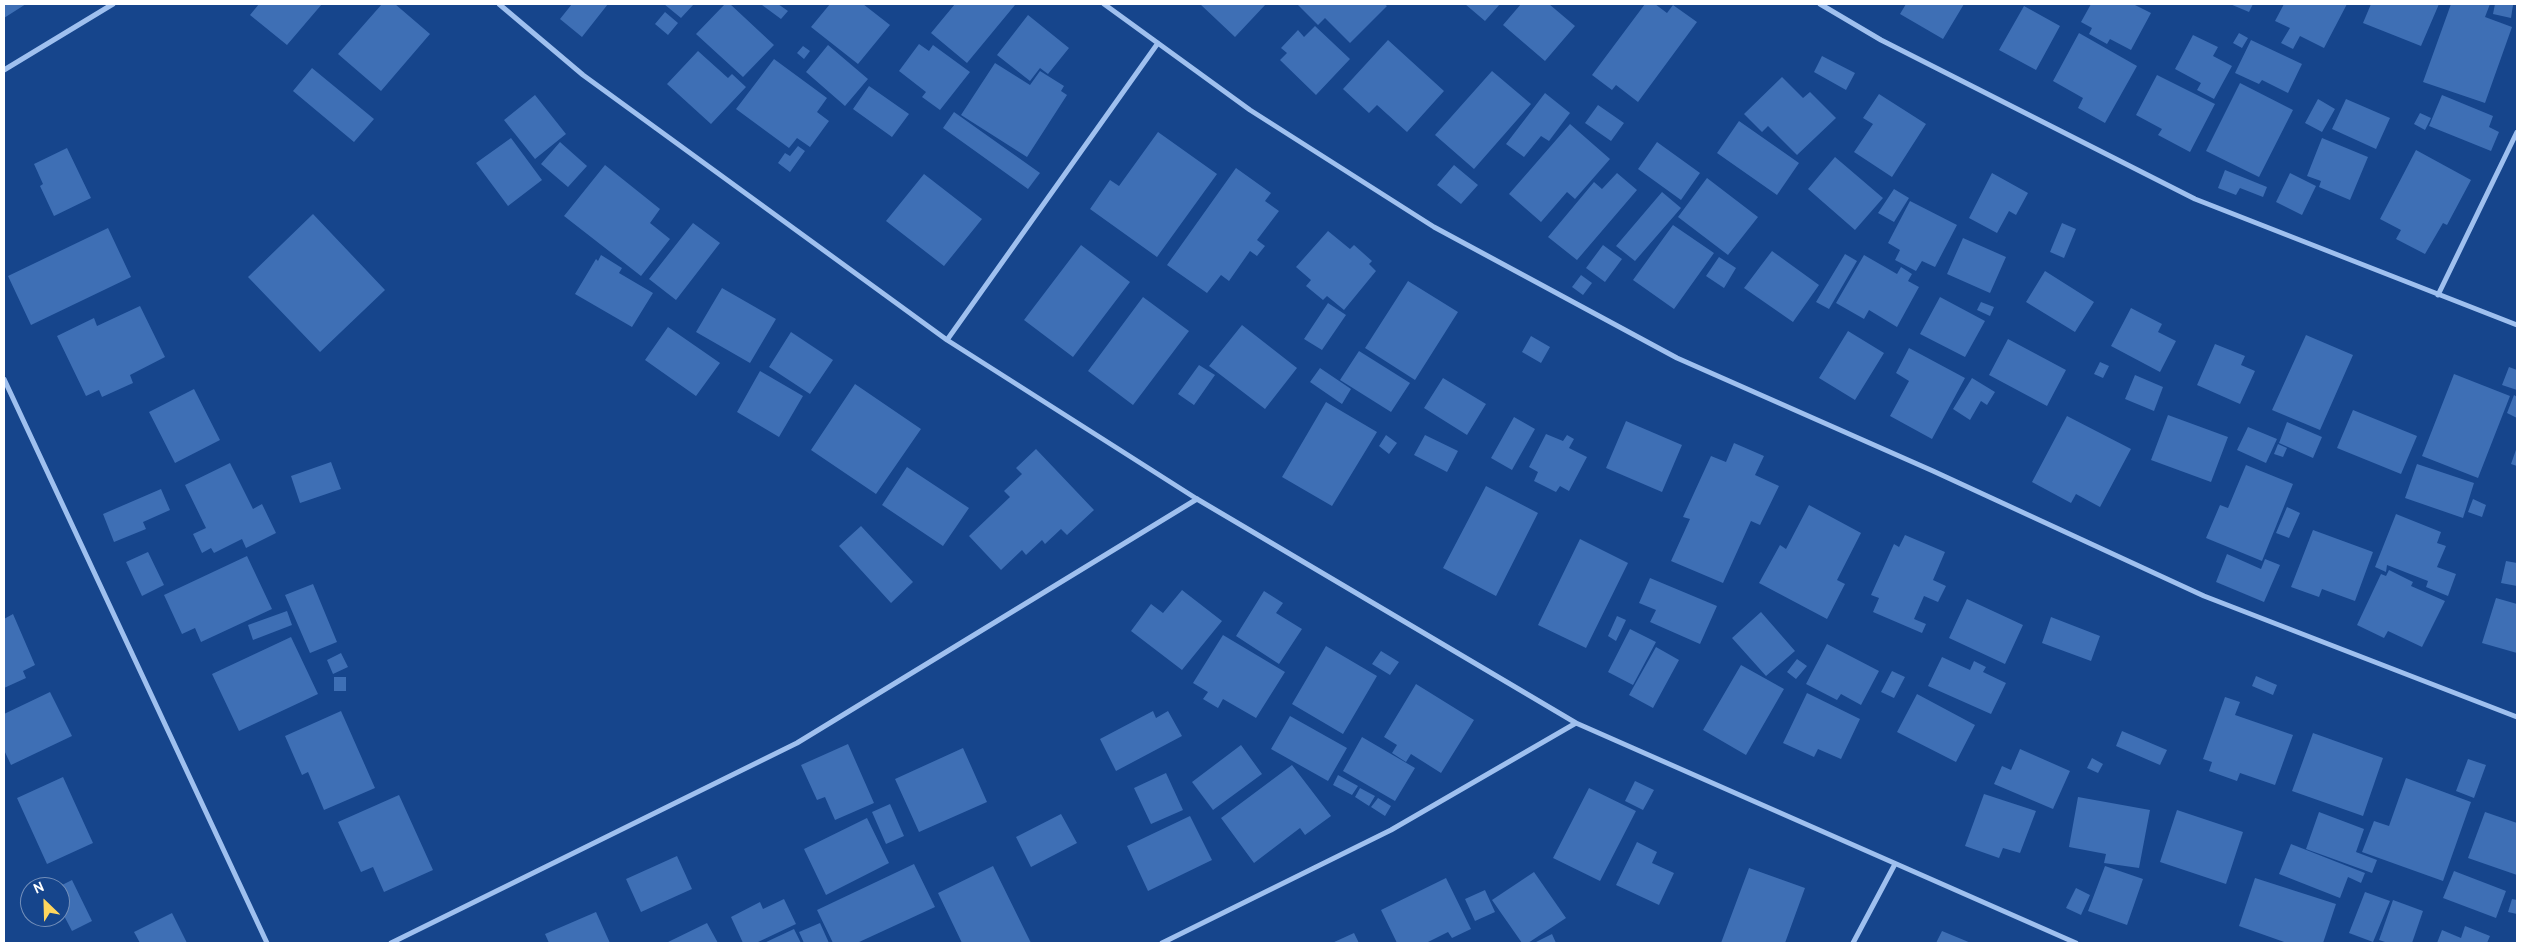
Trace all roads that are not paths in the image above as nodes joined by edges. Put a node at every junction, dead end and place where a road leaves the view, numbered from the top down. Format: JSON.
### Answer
{"nodes":[{"id":1,"x":113,"y":4,"type":"edge"},
{"id":2,"x":499,"y":4,"type":"edge"},
{"id":3,"x":1104,"y":4,"type":"edge"},
{"id":4,"x":1820,"y":4,"type":"edge"},
{"id":5,"x":1158,"y":43,"type":"junction"},
{"id":6,"x":4,"y":70,"type":"edge"},
{"id":7,"x":2517,"y":132,"type":"edge"},
{"id":8,"x":2438,"y":295,"type":"junction"},
{"id":9,"x":2517,"y":325,"type":"edge"},
{"id":10,"x":947,"y":340,"type":"junction"},
{"id":11,"x":4,"y":380,"type":"edge"},
{"id":12,"x":1197,"y":499,"type":"junction"},
{"id":13,"x":2517,"y":717,"type":"edge"},
{"id":14,"x":1576,"y":723,"type":"junction"},
{"id":15,"x":1895,"y":864,"type":"junction"},
{"id":16,"x":267,"y":943,"type":"edge"},
{"id":17,"x":391,"y":943,"type":"edge"},
{"id":18,"x":1162,"y":943,"type":"edge"},
{"id":19,"x":1853,"y":943,"type":"edge"},
{"id":20,"x":2076,"y":943,"type":"edge"}],
"edges":[{"from":1,"to":6,"type":"street"},
{"from":2,"to":10,"type":"street"},
{"from":3,"to":5,"type":"street"},
{"from":4,"to":8,"type":"street"},
{"from":5,"to":10,"type":"street"},
{"from":5,"to":13,"type":"street"},
{"from":7,"to":8,"type":"street"},
{"from":8,"to":9,"type":"street"},
{"from":10,"to":12,"type":"street"},
{"from":11,"to":16,"type":"street"},
{"from":12,"to":14,"type":"street"},
{"from":12,"to":17,"type":"street"},
{"from":14,"to":15,"type":"street"},
{"from":14,"to":18,"type":"street"},
{"from":15,"to":19,"type":"street"},
{"from":15,"to":20,"type":"street"}]}
